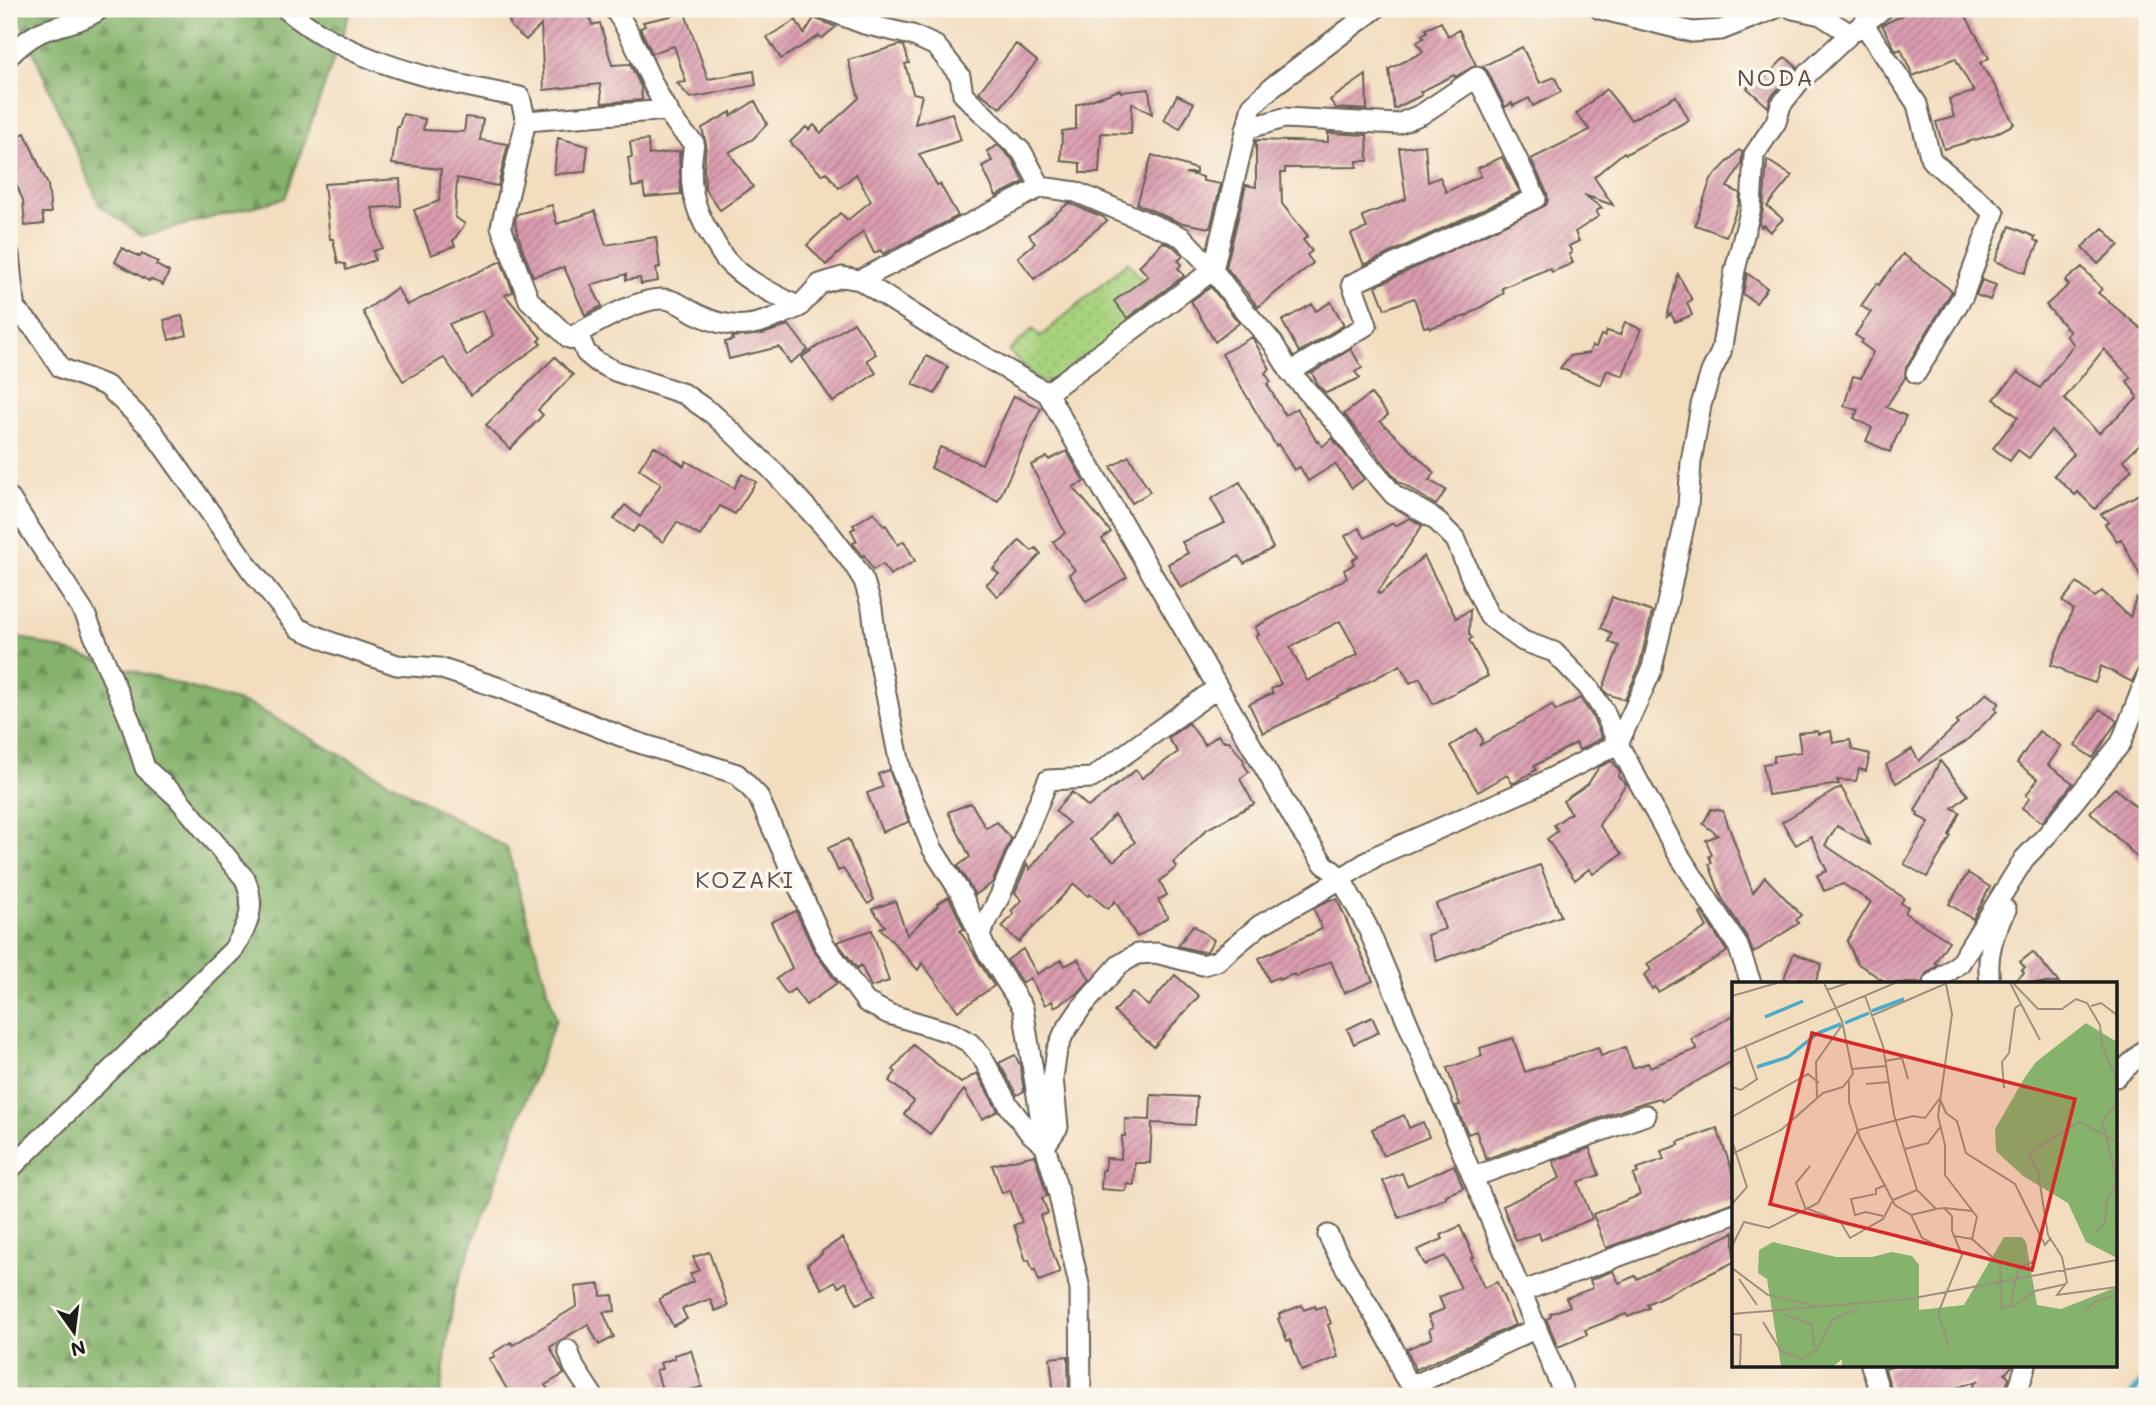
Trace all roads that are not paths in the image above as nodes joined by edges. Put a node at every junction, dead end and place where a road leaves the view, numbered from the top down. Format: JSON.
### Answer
{"nodes":[{"id":1,"x":100,"y":9,"type":"edge"},
{"id":2,"x":286,"y":9,"type":"edge"},
{"id":3,"x":617,"y":9,"type":"edge"},
{"id":4,"x":825,"y":9,"type":"edge"},
{"id":5,"x":1375,"y":9,"type":"edge"},
{"id":6,"x":1600,"y":9,"type":"edge"},
{"id":7,"x":1773,"y":9,"type":"edge"},
{"id":8,"x":1793,"y":9,"type":"edge"},
{"id":9,"x":1883,"y":9,"type":"edge"},
{"id":10,"x":1857,"y":29,"type":"junction"},
{"id":11,"x":9,"y":56,"type":"edge"},
{"id":12,"x":668,"y":110,"type":"junction"},
{"id":13,"x":526,"y":121,"type":"junction"},
{"id":14,"x":1246,"y":129,"type":"junction"},
{"id":15,"x":1041,"y":187,"type":"junction"},
{"id":16,"x":9,"y":254,"type":"edge"},
{"id":17,"x":1213,"y":270,"type":"junction"},
{"id":18,"x":860,"y":280,"type":"junction"},
{"id":19,"x":12,"y":307,"type":"edge"},
{"id":20,"x":799,"y":307,"type":"junction"},
{"id":21,"x":569,"y":338,"type":"junction"},
{"id":22,"x":1290,"y":372,"type":"junction"},
{"id":23,"x":1916,"y":373,"type":"dead end"},
{"id":24,"x":1047,"y":393,"type":"junction"},
{"id":25,"x":9,"y":497,"type":"edge"},
{"id":26,"x":2147,"y":677,"type":"edge"},
{"id":27,"x":1217,"y":688,"type":"junction"},
{"id":28,"x":1618,"y":744,"type":"junction"},
{"id":29,"x":2046,"y":835,"type":"junction"},
{"id":30,"x":1340,"y":877,"type":"junction"},
{"id":31,"x":979,"y":936,"type":"junction"},
{"id":32,"x":1751,"y":982,"type":"edge"},
{"id":33,"x":1935,"y":982,"type":"edge"},
{"id":34,"x":1990,"y":982,"type":"edge"},
{"id":35,"x":2147,"y":1048,"type":"edge"},
{"id":36,"x":2118,"y":1075,"type":"edge"},
{"id":37,"x":1646,"y":1115,"type":"dead end"},
{"id":38,"x":1045,"y":1146,"type":"junction"},
{"id":39,"x":9,"y":1170,"type":"edge"},
{"id":40,"x":1473,"y":1177,"type":"junction"},
{"id":41,"x":1732,"y":1215,"type":"edge"},
{"id":42,"x":1328,"y":1235,"type":"dead end"},
{"id":43,"x":1521,"y":1292,"type":"junction"},
{"id":44,"x":1537,"y":1328,"type":"junction"},
{"id":45,"x":568,"y":1350,"type":"dead end"},
{"id":46,"x":1871,"y":1366,"type":"edge"},
{"id":47,"x":2026,"y":1366,"type":"edge"},
{"id":48,"x":593,"y":1396,"type":"edge"},
{"id":49,"x":1081,"y":1396,"type":"edge"},
{"id":50,"x":1565,"y":1396,"type":"edge"},
{"id":51,"x":1881,"y":1396,"type":"edge"},
{"id":52,"x":2016,"y":1396,"type":"edge"}],
"edges":[{"from":1,"to":11,"type":"street"},
{"from":2,"to":13,"type":"street"},
{"from":3,"to":12,"type":"street"},
{"from":4,"to":15,"type":"street"},
{"from":5,"to":14,"type":"street"},
{"from":6,"to":7,"type":"street"},
{"from":8,"to":10,"type":"street"},
{"from":9,"to":10,"type":"street"},
{"from":10,"to":23,"type":"street"},
{"from":10,"to":28,"type":"street"},
{"from":12,"to":13,"type":"street"},
{"from":12,"to":20,"type":"street"},
{"from":13,"to":21,"type":"street"},
{"from":14,"to":17,"type":"street"},
{"from":14,"to":22,"type":"street"},
{"from":15,"to":17,"type":"street"},
{"from":15,"to":18,"type":"street"},
{"from":16,"to":19,"type":"street"},
{"from":17,"to":22,"type":"street"},
{"from":17,"to":24,"type":"street"},
{"from":18,"to":20,"type":"street"},
{"from":18,"to":24,"type":"street"},
{"from":19,"to":38,"type":"street"},
{"from":20,"to":21,"type":"street"},
{"from":21,"to":31,"type":"street"},
{"from":22,"to":28,"type":"street"},
{"from":24,"to":27,"type":"street"},
{"from":25,"to":39,"type":"street"},
{"from":26,"to":29,"type":"street"},
{"from":27,"to":30,"type":"street"},
{"from":27,"to":31,"type":"street"},
{"from":28,"to":30,"type":"street"},
{"from":28,"to":32,"type":"street"},
{"from":29,"to":33,"type":"street"},
{"from":29,"to":34,"type":"street"},
{"from":30,"to":38,"type":"street"},
{"from":30,"to":40,"type":"street"},
{"from":31,"to":38,"type":"street"},
{"from":35,"to":36,"type":"street"},
{"from":37,"to":40,"type":"street"},
{"from":38,"to":49,"type":"street"},
{"from":40,"to":43,"type":"street"},
{"from":41,"to":43,"type":"street"},
{"from":42,"to":44,"type":"street"},
{"from":43,"to":44,"type":"street"},
{"from":44,"to":50,"type":"street"},
{"from":45,"to":48,"type":"street"},
{"from":46,"to":51,"type":"street"},
{"from":47,"to":52,"type":"street"}]}
